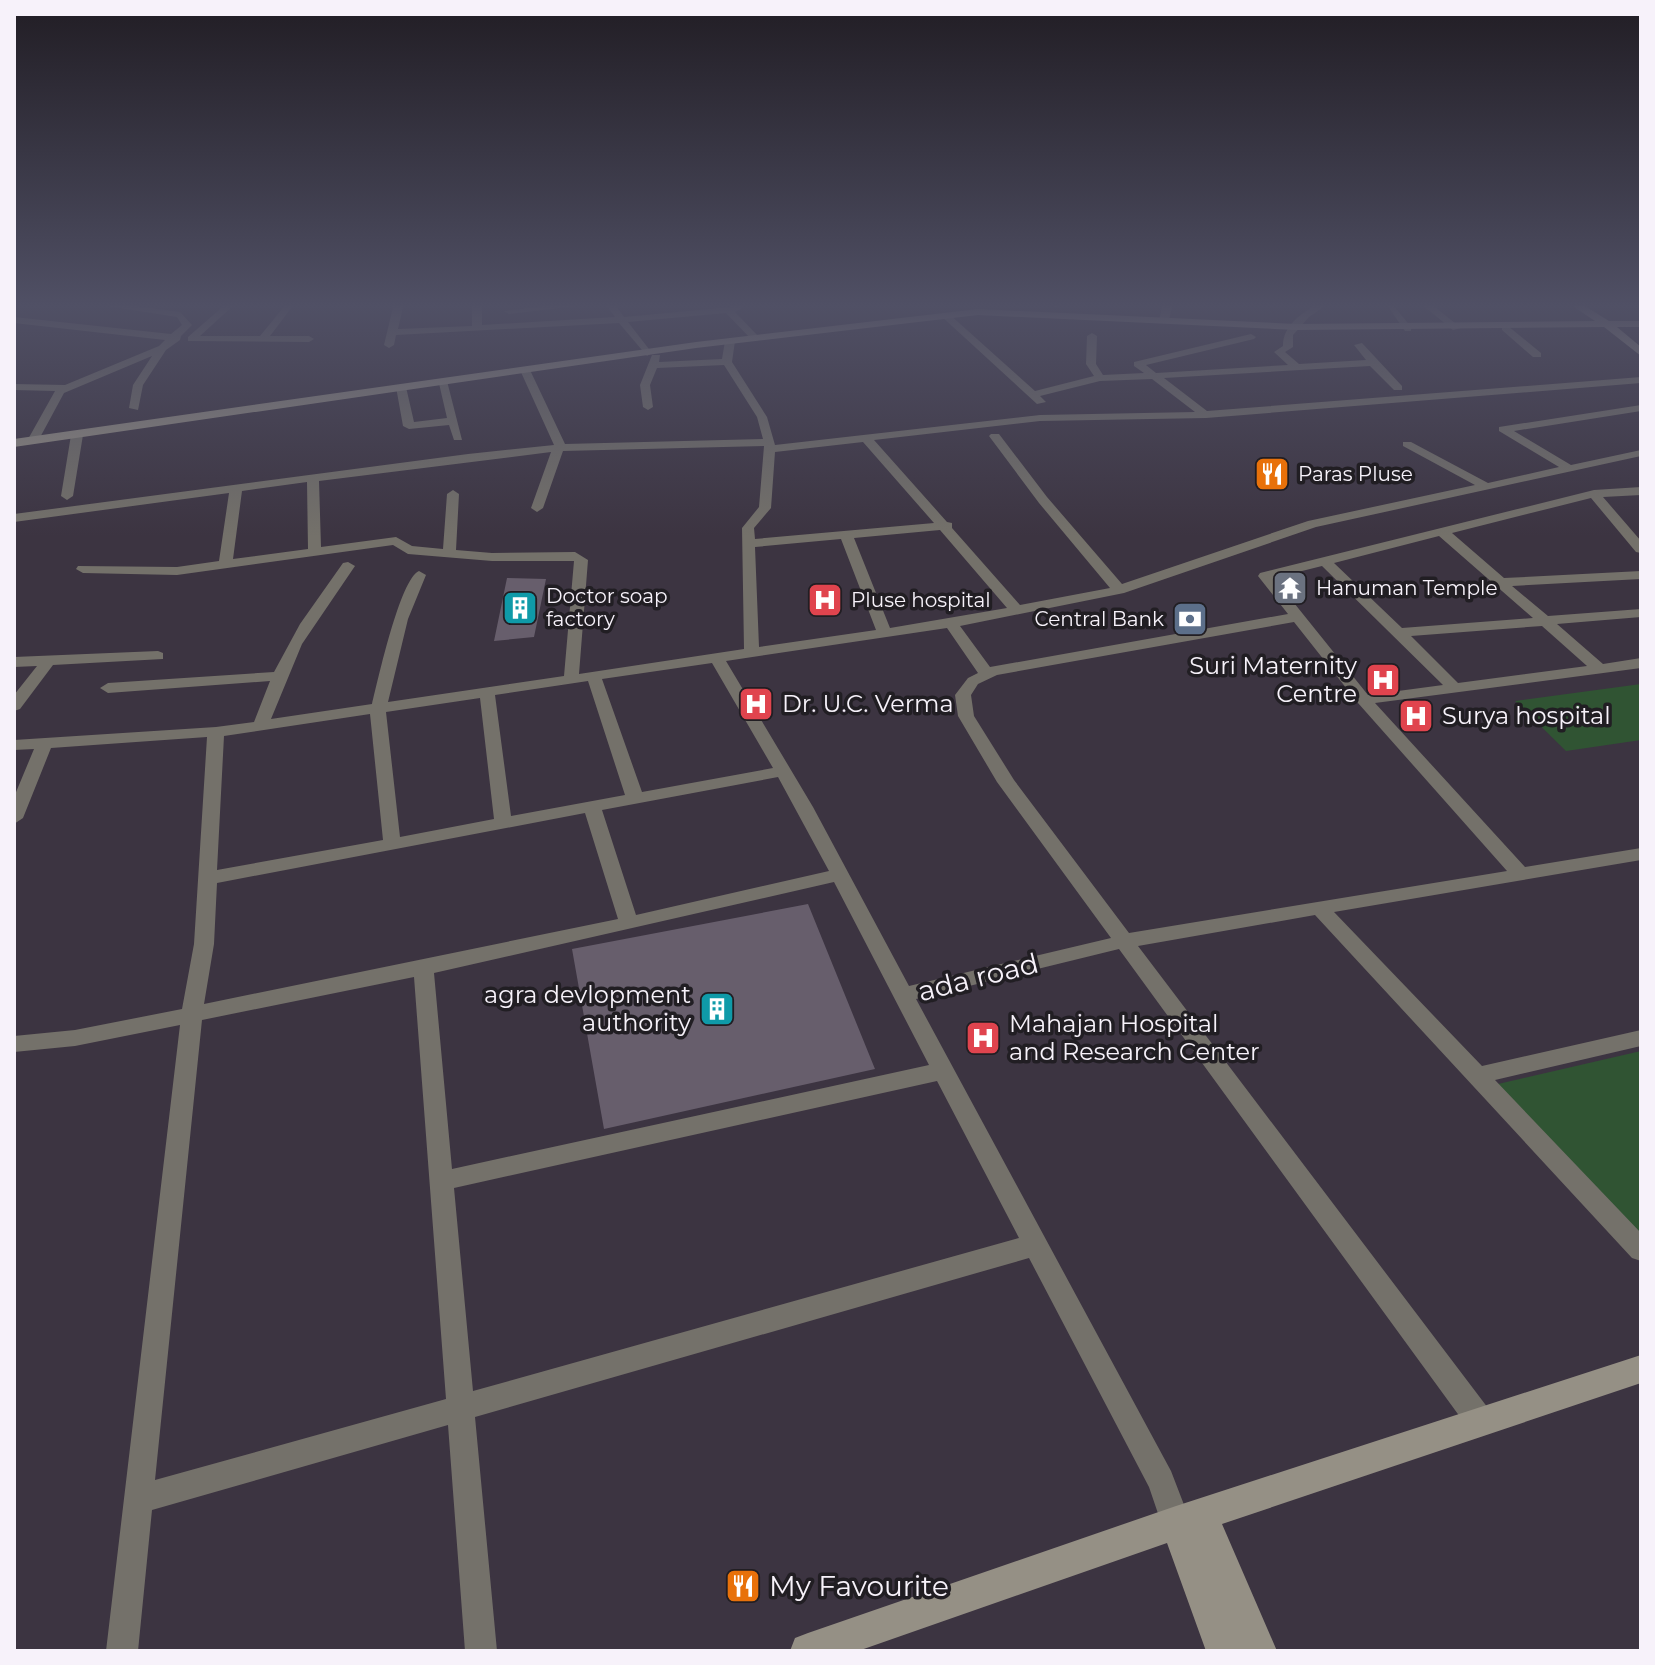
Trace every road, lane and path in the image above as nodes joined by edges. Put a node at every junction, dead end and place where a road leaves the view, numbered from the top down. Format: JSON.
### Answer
{"nodes":[{"id":1,"x":17,"y":381,"type":"edge"},
{"id":2,"x":83,"y":381,"type":"edge"},
{"id":3,"x":141,"y":381,"type":"edge"},
{"id":4,"x":442,"y":381,"type":"joint"},
{"id":5,"x":529,"y":381,"type":"edge"},
{"id":6,"x":646,"y":381,"type":"edge"},
{"id":7,"x":739,"y":381,"type":"edge"},
{"id":8,"x":1019,"y":381,"type":"edge"},
{"id":9,"x":1089,"y":381,"type":"edge"},
{"id":10,"x":1160,"y":381,"type":"edge"},
{"id":11,"x":1391,"y":381,"type":"edge"},
{"id":12,"x":1631,"y":381,"type":"edge"},
{"id":13,"x":401,"y":387,"type":"junction"},
{"id":14,"x":65,"y":388,"type":"junction"},
{"id":15,"x":1398,"y":388,"type":"dead end"},
{"id":16,"x":1034,"y":394,"type":"junction"},
{"id":17,"x":648,"y":407,"type":"dead end"},
{"id":18,"x":134,"y":408,"type":"dead end"},
{"id":19,"x":1641,"y":408,"type":"edge"},
{"id":20,"x":1202,"y":412,"type":"junction"},
{"id":21,"x":1050,"y":414,"type":"junction"},
{"id":22,"x":452,"y":421,"type":"junction"},
{"id":23,"x":77,"y":435,"type":"junction"},
{"id":24,"x":995,"y":436,"type":"dead end"},
{"id":25,"x":458,"y":438,"type":"dead end"},
{"id":26,"x":866,"y":438,"type":"junction"},
{"id":27,"x":33,"y":441,"type":"junction"},
{"id":28,"x":14,"y":443,"type":"edge"},
{"id":29,"x":1407,"y":444,"type":"dead end"},
{"id":30,"x":770,"y":446,"type":"junction"},
{"id":31,"x":559,"y":451,"type":"junction"},
{"id":32,"x":1641,"y":453,"type":"edge"},
{"id":33,"x":1568,"y":468,"type":"junction"},
{"id":34,"x":313,"y":478,"type":"junction"},
{"id":35,"x":1485,"y":486,"type":"junction"},
{"id":36,"x":236,"y":488,"type":"junction"},
{"id":37,"x":1641,"y":491,"type":"edge"},
{"id":38,"x":453,"y":494,"type":"dead end"},
{"id":39,"x":1594,"y":494,"type":"junction"},
{"id":40,"x":67,"y":496,"type":"dead end"},
{"id":41,"x":537,"y":508,"type":"dead end"},
{"id":42,"x":14,"y":518,"type":"edge"},
{"id":43,"x":947,"y":526,"type":"junction"},
{"id":44,"x":1441,"y":531,"type":"junction"},
{"id":45,"x":847,"y":538,"type":"junction"},
{"id":46,"x":748,"y":544,"type":"junction"},
{"id":47,"x":1641,"y":549,"type":"edge"},
{"id":48,"x":315,"y":551,"type":"junction"},
{"id":49,"x":449,"y":551,"type":"junction"},
{"id":50,"x":1324,"y":560,"type":"junction"},
{"id":51,"x":225,"y":566,"type":"junction"},
{"id":52,"x":348,"y":566,"type":"dead end"},
{"id":53,"x":83,"y":569,"type":"dead end"},
{"id":54,"x":419,"y":575,"type":"dead end"},
{"id":55,"x":1641,"y":575,"type":"edge"},
{"id":56,"x":1504,"y":582,"type":"junction"},
{"id":57,"x":1119,"y":590,"type":"junction"},
{"id":58,"x":1017,"y":610,"type":"junction"},
{"id":59,"x":1641,"y":613,"type":"edge"},
{"id":60,"x":1296,"y":617,"type":"junction"},
{"id":61,"x":1549,"y":621,"type":"junction"},
{"id":62,"x":951,"y":623,"type":"junction"},
{"id":63,"x":1400,"y":633,"type":"junction"},
{"id":64,"x":885,"y":634,"type":"junction"},
{"id":65,"x":752,"y":653,"type":"junction"},
{"id":66,"x":158,"y":656,"type":"dead end"},
{"id":67,"x":717,"y":658,"type":"junction"},
{"id":68,"x":49,"y":660,"type":"junction"},
{"id":69,"x":14,"y":662,"type":"edge"},
{"id":70,"x":1641,"y":663,"type":"edge"},
{"id":71,"x":1597,"y":666,"type":"junction"},
{"id":72,"x":986,"y":673,"type":"junction"},
{"id":73,"x":282,"y":676,"type":"junction"},
{"id":74,"x":594,"y":677,"type":"junction"},
{"id":75,"x":571,"y":680,"type":"junction"},
{"id":76,"x":108,"y":688,"type":"dead end"},
{"id":77,"x":1455,"y":688,"type":"junction"},
{"id":78,"x":487,"y":694,"type":"junction"},
{"id":79,"x":1364,"y":700,"type":"junction"},
{"id":80,"x":14,"y":706,"type":"edge"},
{"id":81,"x":378,"y":711,"type":"junction"},
{"id":82,"x":260,"y":726,"type":"junction"},
{"id":83,"x":216,"y":732,"type":"junction"},
{"id":84,"x":44,"y":744,"type":"junction"},
{"id":85,"x":14,"y":745,"type":"edge"},
{"id":86,"x":783,"y":771,"type":"junction"},
{"id":87,"x":635,"y":798,"type":"junction"},
{"id":88,"x":592,"y":807,"type":"junction"},
{"id":89,"x":14,"y":818,"type":"edge"},
{"id":90,"x":503,"y":823,"type":"junction"},
{"id":91,"x":392,"y":844,"type":"junction"},
{"id":92,"x":1641,"y":854,"type":"edge"},
{"id":93,"x":840,"y":875,"type":"junction"},
{"id":94,"x":1521,"y":875,"type":"junction"},
{"id":95,"x":210,"y":878,"type":"junction"},
{"id":96,"x":1321,"y":910,"type":"junction"},
{"id":97,"x":629,"y":923,"type":"junction"},
{"id":98,"x":1125,"y":941,"type":"junction"},
{"id":99,"x":423,"y":967,"type":"junction"},
{"id":100,"x":901,"y":995,"type":"junction"},
{"id":101,"x":192,"y":1012,"type":"junction"},
{"id":102,"x":1641,"y":1038,"type":"edge"},
{"id":103,"x":14,"y":1044,"type":"edge"},
{"id":104,"x":942,"y":1071,"type":"junction"},
{"id":105,"x":1477,"y":1076,"type":"junction"},
{"id":106,"x":441,"y":1181,"type":"junction"},
{"id":107,"x":1035,"y":1245,"type":"junction"},
{"id":108,"x":1641,"y":1250,"type":"edge"},
{"id":109,"x":1641,"y":1369,"type":"edge"},
{"id":110,"x":460,"y":1409,"type":"junction"},
{"id":111,"x":1481,"y":1422,"type":"junction"},
{"id":112,"x":141,"y":1499,"type":"junction"},
{"id":113,"x":1189,"y":1519,"type":"junction"},
{"id":114,"x":122,"y":1651,"type":"edge"},
{"id":115,"x":481,"y":1651,"type":"edge"},
{"id":116,"x":808,"y":1651,"type":"edge"},
{"id":117,"x":1224,"y":1651,"type":"edge"},
{"id":118,"x":1259,"y":1651,"type":"edge"}],
"edges":[{"from":1,"to":14,"type":"street"},
{"from":2,"to":14,"type":"street"},
{"from":3,"to":18,"type":"street"},
{"from":4,"to":13,"type":"main road"},
{"from":4,"to":22,"type":"street"},
{"from":5,"to":31,"type":"street"},
{"from":6,"to":17,"type":"street"},
{"from":7,"to":30,"type":"street"},
{"from":8,"to":16,"type":"street"},
{"from":9,"to":16,"type":"street"},
{"from":10,"to":20,"type":"street"},
{"from":11,"to":15,"type":"street"},
{"from":12,"to":20,"type":"street"},
{"from":13,"to":22,"type":"street"},
{"from":13,"to":23,"type":"main road"},
{"from":14,"to":27,"type":"street"},
{"from":16,"to":21,"type":"street"},
{"from":19,"to":33,"type":"street"},
{"from":20,"to":21,"type":"street"},
{"from":21,"to":26,"type":"street"},
{"from":22,"to":25,"type":"street"},
{"from":23,"to":27,"type":"main road"},
{"from":23,"to":40,"type":"street"},
{"from":24,"to":57,"type":"street"},
{"from":26,"to":30,"type":"street"},
{"from":26,"to":43,"type":"street"},
{"from":27,"to":28,"type":"main road"},
{"from":29,"to":35,"type":"street"},
{"from":30,"to":31,"type":"street"},
{"from":30,"to":46,"type":"street"},
{"from":31,"to":34,"type":"street"},
{"from":31,"to":41,"type":"street"},
{"from":32,"to":33,"type":"street"},
{"from":33,"to":35,"type":"street"},
{"from":34,"to":36,"type":"street"},
{"from":34,"to":48,"type":"street"},
{"from":35,"to":57,"type":"street"},
{"from":36,"to":42,"type":"street"},
{"from":36,"to":51,"type":"street"},
{"from":37,"to":39,"type":"street"},
{"from":38,"to":49,"type":"street"},
{"from":39,"to":44,"type":"street"},
{"from":39,"to":47,"type":"street"},
{"from":43,"to":45,"type":"street"},
{"from":43,"to":58,"type":"street"},
{"from":44,"to":50,"type":"street"},
{"from":44,"to":56,"type":"street"},
{"from":45,"to":46,"type":"street"},
{"from":45,"to":64,"type":"street"},
{"from":46,"to":65,"type":"street"},
{"from":48,"to":49,"type":"street"},
{"from":48,"to":51,"type":"street"},
{"from":49,"to":75,"type":"street"},
{"from":50,"to":60,"type":"street"},
{"from":50,"to":63,"type":"street"},
{"from":51,"to":53,"type":"street"},
{"from":52,"to":73,"type":"street"},
{"from":54,"to":81,"type":"street"},
{"from":55,"to":56,"type":"street"},
{"from":56,"to":61,"type":"street"},
{"from":57,"to":58,"type":"street"},
{"from":58,"to":62,"type":"street"},
{"from":59,"to":61,"type":"street"},
{"from":60,"to":72,"type":"street"},
{"from":60,"to":79,"type":"street"},
{"from":61,"to":63,"type":"street"},
{"from":61,"to":71,"type":"street"},
{"from":62,"to":64,"type":"street"},
{"from":62,"to":72,"type":"street"},
{"from":63,"to":77,"type":"street"},
{"from":64,"to":65,"type":"street"},
{"from":65,"to":67,"type":"street"},
{"from":66,"to":68,"type":"street"},
{"from":67,"to":74,"type":"street"},
{"from":67,"to":86,"type":"street"},
{"from":68,"to":69,"type":"street"},
{"from":68,"to":80,"type":"street"},
{"from":70,"to":71,"type":"street"},
{"from":71,"to":77,"type":"street"},
{"from":72,"to":98,"type":"street"},
{"from":73,"to":76,"type":"street"},
{"from":73,"to":82,"type":"street"},
{"from":74,"to":75,"type":"street"},
{"from":74,"to":87,"type":"street"},
{"from":75,"to":78,"type":"street"},
{"from":77,"to":79,"type":"street"},
{"from":78,"to":81,"type":"street"},
{"from":78,"to":90,"type":"street"},
{"from":79,"to":94,"type":"street"},
{"from":81,"to":82,"type":"street"},
{"from":81,"to":91,"type":"street"},
{"from":82,"to":83,"type":"street"},
{"from":83,"to":84,"type":"street"},
{"from":83,"to":95,"type":"street"},
{"from":84,"to":85,"type":"street"},
{"from":84,"to":89,"type":"street"},
{"from":86,"to":87,"type":"street"},
{"from":86,"to":93,"type":"street"},
{"from":87,"to":88,"type":"street"},
{"from":88,"to":90,"type":"street"},
{"from":88,"to":97,"type":"street"},
{"from":90,"to":91,"type":"street"},
{"from":91,"to":95,"type":"street"},
{"from":92,"to":94,"type":"street","name":"ada road"},
{"from":93,"to":97,"type":"street"},
{"from":93,"to":100,"type":"street"},
{"from":94,"to":96,"type":"street","name":"ada road"},
{"from":95,"to":101,"type":"street"},
{"from":96,"to":98,"type":"street","name":"ada road"},
{"from":96,"to":105,"type":"street"},
{"from":97,"to":99,"type":"street"},
{"from":98,"to":100,"type":"street","name":"ada road"},
{"from":98,"to":111,"type":"street"},
{"from":99,"to":101,"type":"street"},
{"from":99,"to":106,"type":"street"},
{"from":100,"to":104,"type":"street","name":"ada road"},
{"from":101,"to":103,"type":"street"},
{"from":101,"to":112,"type":"street"},
{"from":102,"to":105,"type":"street"},
{"from":104,"to":106,"type":"street"},
{"from":104,"to":107,"type":"street","name":"ada road"},
{"from":105,"to":108,"type":"street"},
{"from":106,"to":110,"type":"street"},
{"from":107,"to":110,"type":"street"},
{"from":107,"to":113,"type":"street","name":"ada road"},
{"from":109,"to":111,"type":"main road"},
{"from":110,"to":112,"type":"street"},
{"from":110,"to":115,"type":"street"},
{"from":111,"to":113,"type":"main road"},
{"from":112,"to":114,"type":"street"},
{"from":113,"to":116,"type":"main road"},
{"from":113,"to":117,"type":"main road"},
{"from":113,"to":118,"type":"main road"}]}
